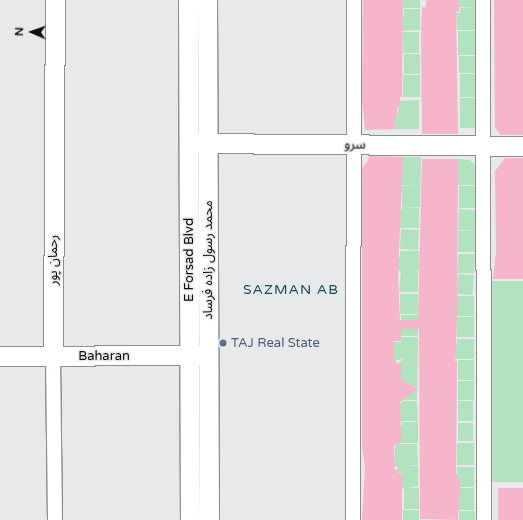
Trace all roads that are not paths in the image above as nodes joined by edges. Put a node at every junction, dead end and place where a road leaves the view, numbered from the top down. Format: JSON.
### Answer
{"nodes":[{"id":1,"x":54,"y":0,"type":"edge"},
{"id":2,"x":188,"y":0,"type":"edge"},
{"id":3,"x":207,"y":0,"type":"edge"},
{"id":4,"x":354,"y":0,"type":"edge"},
{"id":5,"x":483,"y":0,"type":"edge"},
{"id":6,"x":188,"y":143,"type":"junction"},
{"id":7,"x":207,"y":143,"type":"junction"},
{"id":8,"x":355,"y":145,"type":"junction"},
{"id":9,"x":482,"y":146,"type":"junction"},
{"id":10,"x":523,"y":146,"type":"edge"},
{"id":11,"x":189,"y":355,"type":"junction"},
{"id":12,"x":209,"y":355,"type":"junction"},
{"id":13,"x":0,"y":356,"type":"edge"},
{"id":14,"x":53,"y":356,"type":"junction"},
{"id":15,"x":55,"y":520,"type":"edge"},
{"id":16,"x":190,"y":520,"type":"edge"},
{"id":17,"x":209,"y":520,"type":"edge"},
{"id":18,"x":353,"y":520,"type":"edge"},
{"id":19,"x":484,"y":520,"type":"edge"}],
"edges":[{"from":1,"to":14,"type":"street","name":"رحمان پور"},
{"from":2,"to":6,"type":"street","name":"E Forsad Blvd"},
{"from":3,"to":7,"type":"street","name":"محمد رسول زاده فرساد"},
{"from":4,"to":8,"type":"street"},
{"from":5,"to":9,"type":"street"},
{"from":6,"to":7,"type":"street","name":"سرو"},
{"from":6,"to":11,"type":"street","name":"E Forsad Blvd"},
{"from":7,"to":8,"type":"street","name":"سرو"},
{"from":7,"to":12,"type":"street","name":"محمد رسول زاده فرساد"},
{"from":8,"to":9,"type":"street","name":"سرو"},
{"from":8,"to":18,"type":"street"},
{"from":9,"to":10,"type":"street","name":"سرو"},
{"from":9,"to":19,"type":"street"},
{"from":11,"to":12,"type":"street","name":"Baharan"},
{"from":11,"to":14,"type":"street","name":"Baharan"},
{"from":11,"to":16,"type":"street","name":"E Forsad Blvd"},
{"from":12,"to":17,"type":"street","name":"محمد رسول زاده فرساد"},
{"from":13,"to":14,"type":"street","name":"Baharan"},
{"from":14,"to":15,"type":"street","name":"رحمان پور"}]}
